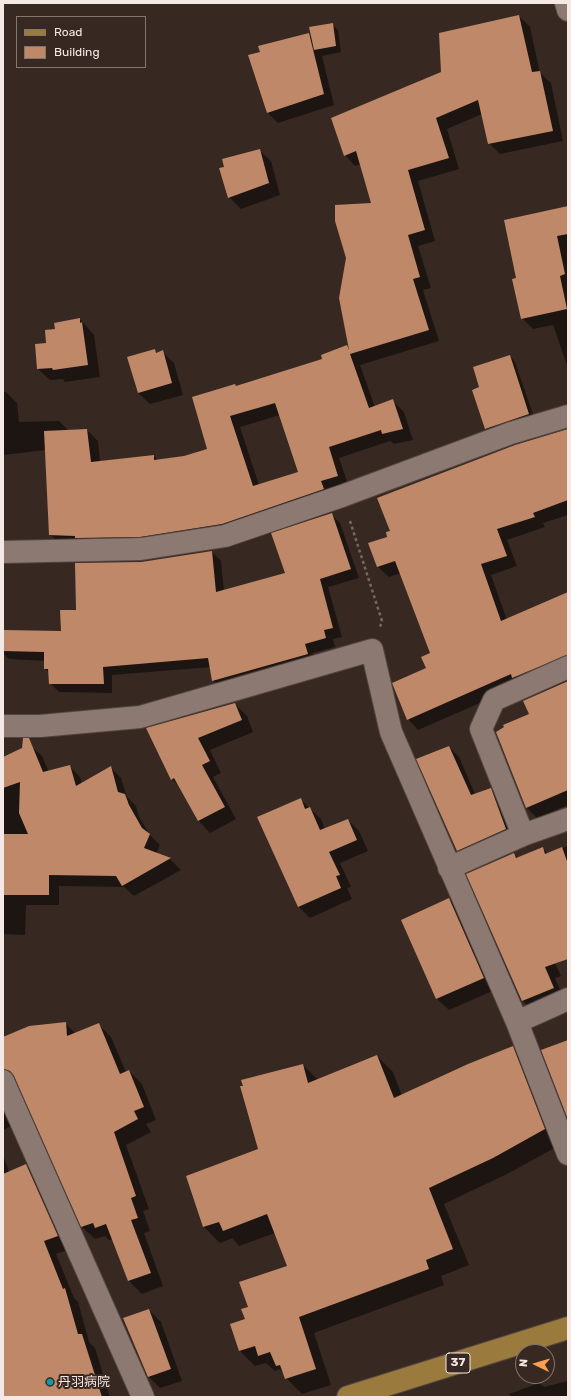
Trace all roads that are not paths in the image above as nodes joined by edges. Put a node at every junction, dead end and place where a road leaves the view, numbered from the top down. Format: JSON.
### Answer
{"nodes":[{"id":1,"x":566,"y":3,"type":"edge"},
{"id":2,"x":568,"y":10,"type":"edge"},
{"id":3,"x":568,"y":416,"type":"edge"},
{"id":4,"x":3,"y":552,"type":"edge"},
{"id":5,"x":568,"y":667,"type":"edge"},
{"id":6,"x":3,"y":726,"type":"edge"},
{"id":7,"x":568,"y":819,"type":"edge"},
{"id":8,"x":523,"y":835,"type":"junction"},
{"id":9,"x":449,"y":868,"type":"junction"},
{"id":10,"x":568,"y":999,"type":"edge"},
{"id":11,"x":517,"y":1022,"type":"junction"},
{"id":12,"x":3,"y":1081,"type":"edge"},
{"id":13,"x":568,"y":1154,"type":"edge"},
{"id":14,"x":568,"y":1328,"type":"edge"},
{"id":15,"x":143,"y":1397,"type":"edge"},
{"id":16,"x":348,"y":1397,"type":"edge"}],
"edges":[{"from":1,"to":2,"type":"street"},
{"from":3,"to":4,"type":"street"},
{"from":5,"to":8,"type":"street"},
{"from":6,"to":9,"type":"street"},
{"from":7,"to":8,"type":"street"},
{"from":8,"to":9,"type":"street"},
{"from":9,"to":11,"type":"street"},
{"from":10,"to":11,"type":"street"},
{"from":11,"to":13,"type":"street"},
{"from":12,"to":15,"type":"street"},
{"from":14,"to":16,"type":"main road","number":"37"}]}
